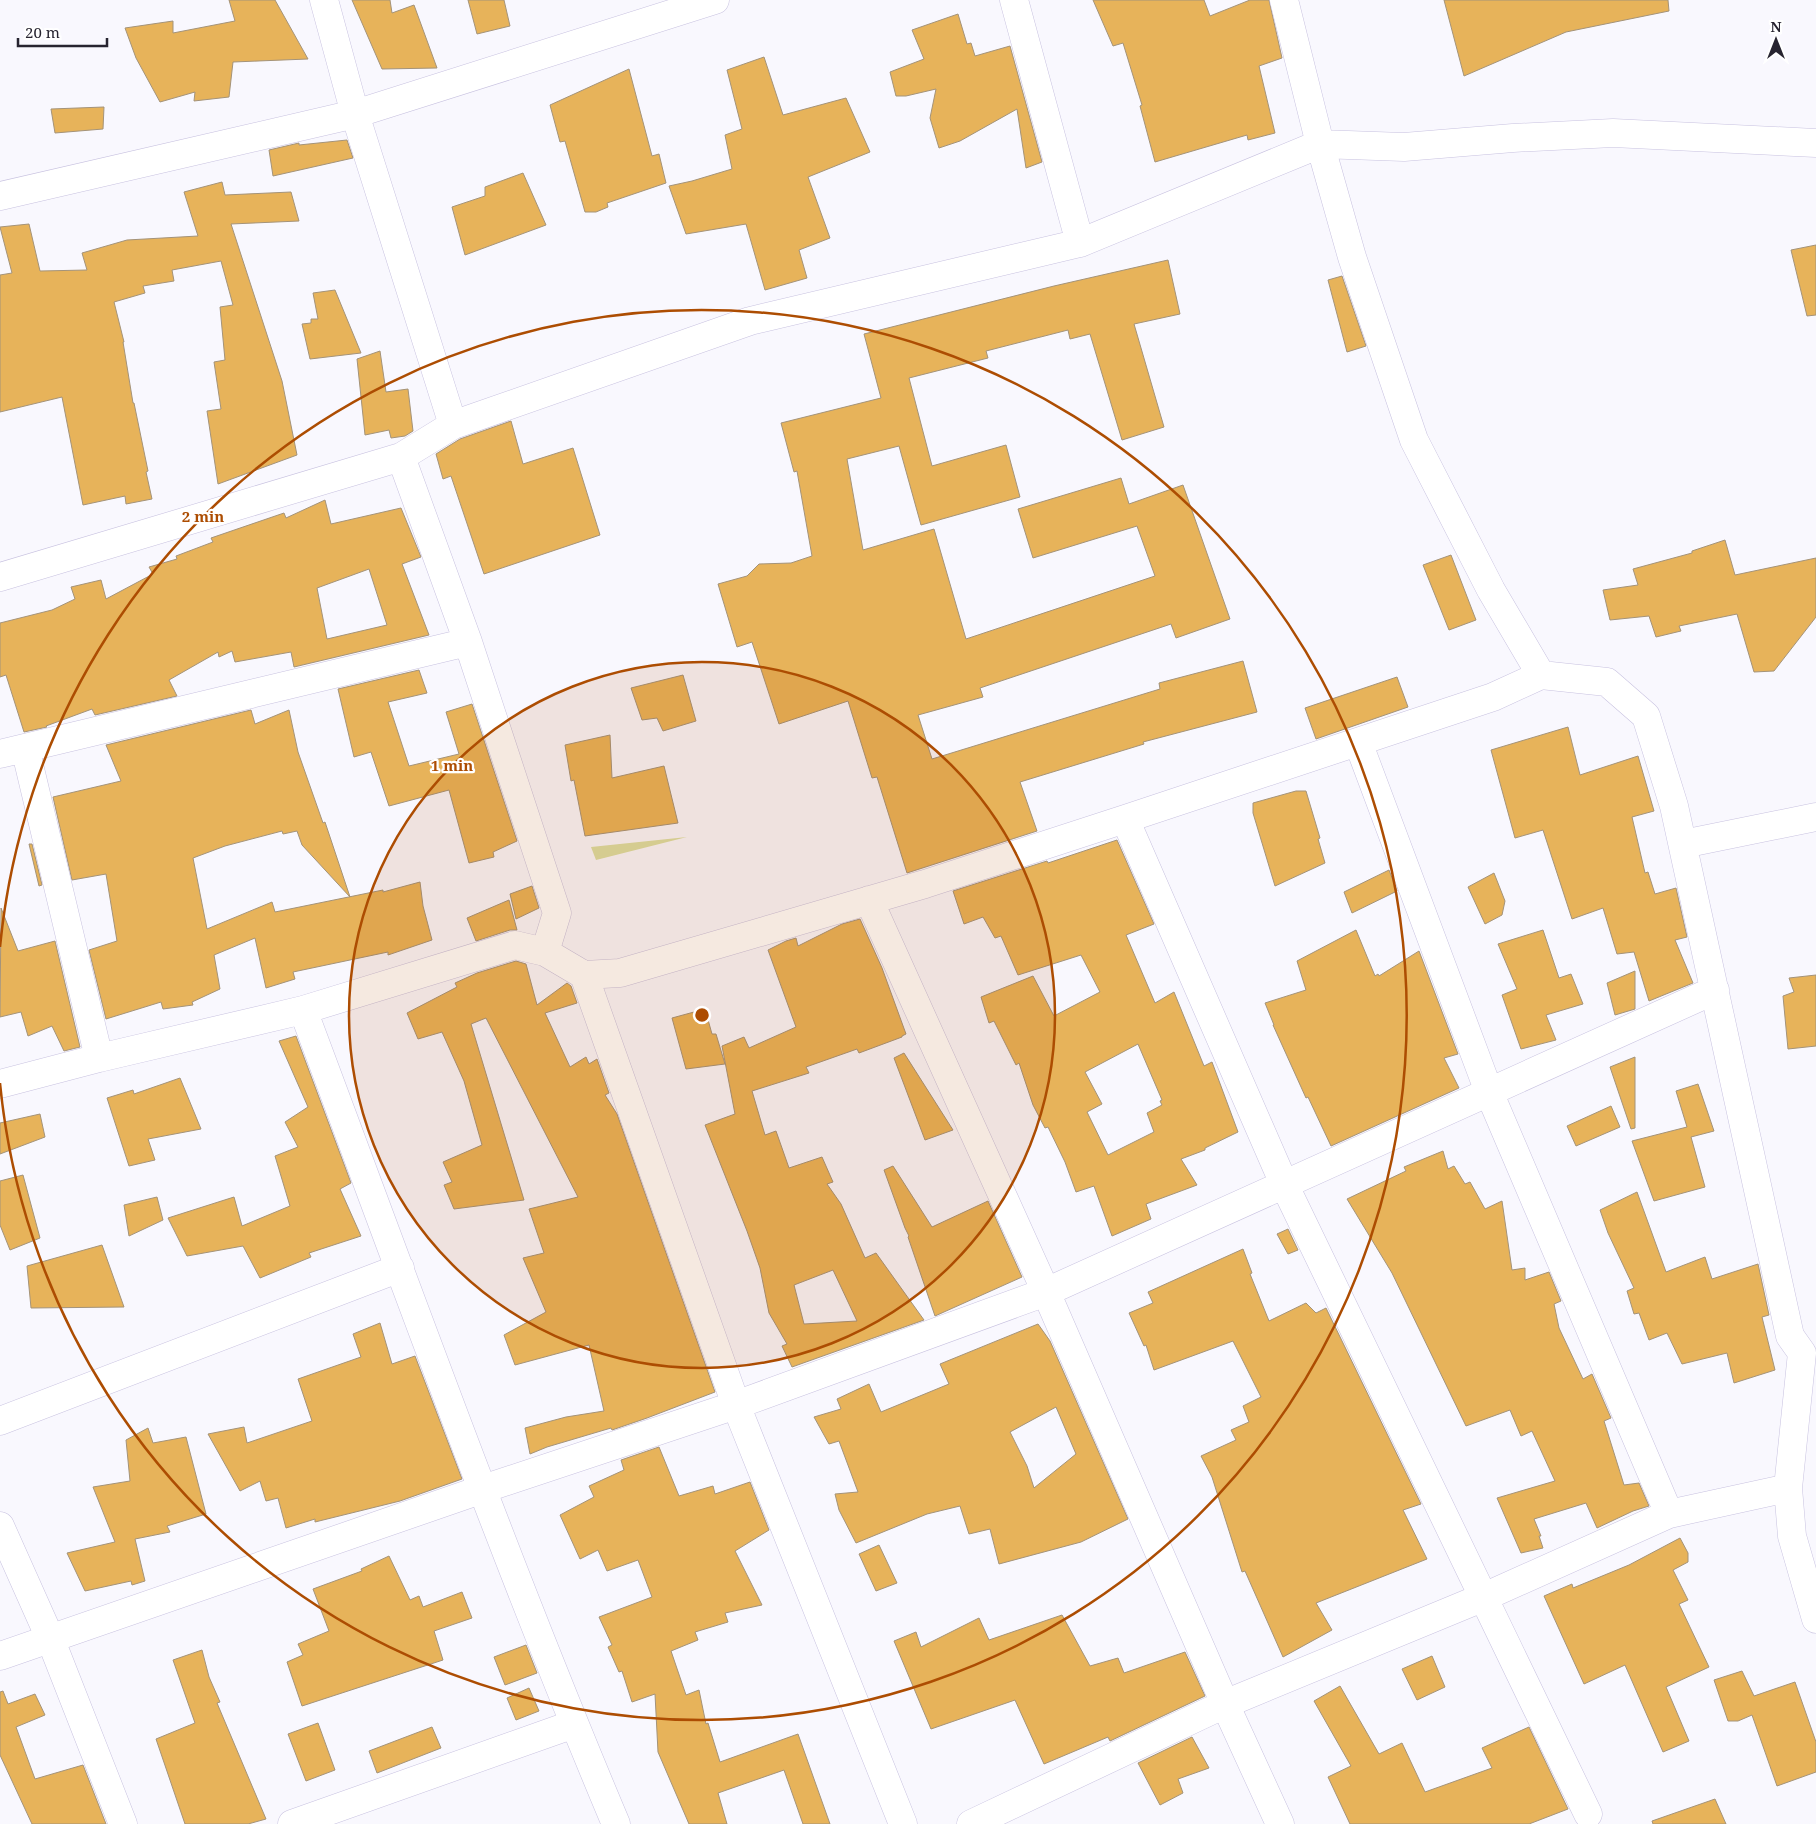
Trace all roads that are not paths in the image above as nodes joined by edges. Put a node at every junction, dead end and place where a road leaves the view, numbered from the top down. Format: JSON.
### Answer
{"nodes":[{"id":1,"x":324,"y":0,"type":"edge"},
{"id":2,"x":715,"y":0,"type":"edge"},
{"id":3,"x":1014,"y":0,"type":"edge"},
{"id":4,"x":1284,"y":0,"type":"edge"},
{"id":5,"x":355,"y":114,"type":"junction"},
{"id":6,"x":1816,"y":143,"type":"edge"},
{"id":7,"x":1320,"y":144,"type":"junction"},
{"id":8,"x":0,"y":196,"type":"edge"},
{"id":9,"x":1080,"y":243,"type":"junction"},
{"id":10,"x":453,"y":425,"type":"junction"},
{"id":11,"x":401,"y":456,"type":"junction"},
{"id":12,"x":0,"y":577,"type":"edge"},
{"id":13,"x":468,"y":642,"type":"junction"},
{"id":14,"x":1541,"y":675,"type":"junction"},
{"id":15,"x":1358,"y":742,"type":"junction"},
{"id":16,"x":13,"y":751,"type":"edge"},
{"id":17,"x":1816,"y":817,"type":"edge"},
{"id":18,"x":1125,"y":819,"type":"junction"},
{"id":19,"x":1683,"y":844,"type":"junction"},
{"id":20,"x":869,"y":900,"type":"junction"},
{"id":21,"x":545,"y":952,"type":"junction"},
{"id":22,"x":584,"y":975,"type":"junction"},
{"id":23,"x":1715,"y":990,"type":"junction"},
{"id":24,"x":303,"y":1010,"type":"junction"},
{"id":25,"x":99,"y":1058,"type":"junction"},
{"id":26,"x":0,"y":1084,"type":"edge"},
{"id":27,"x":1489,"y":1092,"type":"junction"},
{"id":28,"x":1284,"y":1184,"type":"junction"},
{"id":29,"x":400,"y":1268,"type":"junction"},
{"id":30,"x":1046,"y":1292,"type":"junction"},
{"id":31,"x":1809,"y":1350,"type":"edge"},
{"id":32,"x":736,"y":1405,"type":"junction"},
{"id":33,"x":0,"y":1421,"type":"edge"},
{"id":34,"x":483,"y":1488,"type":"junction"},
{"id":35,"x":1788,"y":1488,"type":"junction"},
{"id":36,"x":1669,"y":1514,"type":"junction"},
{"id":37,"x":0,"y":1526,"type":"edge"},
{"id":38,"x":1484,"y":1597,"type":"junction"},
{"id":39,"x":1816,"y":1619,"type":"edge"},
{"id":40,"x":50,"y":1638,"type":"junction"},
{"id":41,"x":0,"y":1656,"type":"edge"},
{"id":42,"x":1225,"y":1704,"type":"junction"},
{"id":43,"x":574,"y":1724,"type":"junction"},
{"id":44,"x":1588,"y":1814,"type":"dead end"},
{"id":45,"x":123,"y":1824,"type":"edge"},
{"id":46,"x":292,"y":1824,"type":"edge"},
{"id":47,"x":616,"y":1824,"type":"edge"},
{"id":48,"x":902,"y":1824,"type":"edge"},
{"id":49,"x":971,"y":1824,"type":"edge"},
{"id":50,"x":1280,"y":1824,"type":"edge"}],
"edges":[{"from":1,"to":5,"type":"street"},
{"from":2,"to":5,"type":"street"},
{"from":3,"to":9,"type":"street"},
{"from":4,"to":7,"type":"street"},
{"from":5,"to":8,"type":"street"},
{"from":5,"to":10,"type":"street"},
{"from":6,"to":7,"type":"street"},
{"from":7,"to":9,"type":"street"},
{"from":7,"to":14,"type":"street"},
{"from":9,"to":10,"type":"street"},
{"from":10,"to":11,"type":"street"},
{"from":11,"to":12,"type":"street"},
{"from":11,"to":13,"type":"street"},
{"from":13,"to":16,"type":"street"},
{"from":13,"to":21,"type":"street"},
{"from":14,"to":15,"type":"street"},
{"from":14,"to":19,"type":"street"},
{"from":15,"to":18,"type":"street"},
{"from":15,"to":27,"type":"street"},
{"from":16,"to":25,"type":"street"},
{"from":17,"to":19,"type":"street"},
{"from":18,"to":20,"type":"street"},
{"from":18,"to":28,"type":"street"},
{"from":19,"to":23,"type":"street"},
{"from":20,"to":22,"type":"street"},
{"from":20,"to":30,"type":"street"},
{"from":21,"to":22,"type":"street"},
{"from":21,"to":24,"type":"street"},
{"from":22,"to":32,"type":"street"},
{"from":23,"to":27,"type":"street"},
{"from":23,"to":31,"type":"street"},
{"from":24,"to":25,"type":"street"},
{"from":24,"to":29,"type":"street"},
{"from":25,"to":26,"type":"street"},
{"from":27,"to":28,"type":"street"},
{"from":27,"to":36,"type":"street"},
{"from":28,"to":30,"type":"street"},
{"from":28,"to":38,"type":"street"},
{"from":29,"to":33,"type":"street"},
{"from":29,"to":34,"type":"street"},
{"from":30,"to":32,"type":"street"},
{"from":30,"to":42,"type":"street"},
{"from":31,"to":35,"type":"street"},
{"from":32,"to":34,"type":"street"},
{"from":32,"to":48,"type":"street"},
{"from":34,"to":40,"type":"street"},
{"from":34,"to":43,"type":"street"},
{"from":35,"to":36,"type":"street"},
{"from":35,"to":39,"type":"street"},
{"from":36,"to":38,"type":"street"},
{"from":37,"to":40,"type":"street"},
{"from":38,"to":42,"type":"street"},
{"from":38,"to":44,"type":"street"},
{"from":40,"to":41,"type":"street"},
{"from":40,"to":45,"type":"street"},
{"from":42,"to":49,"type":"street"},
{"from":42,"to":50,"type":"street"},
{"from":43,"to":46,"type":"street"},
{"from":43,"to":47,"type":"street"}]}
